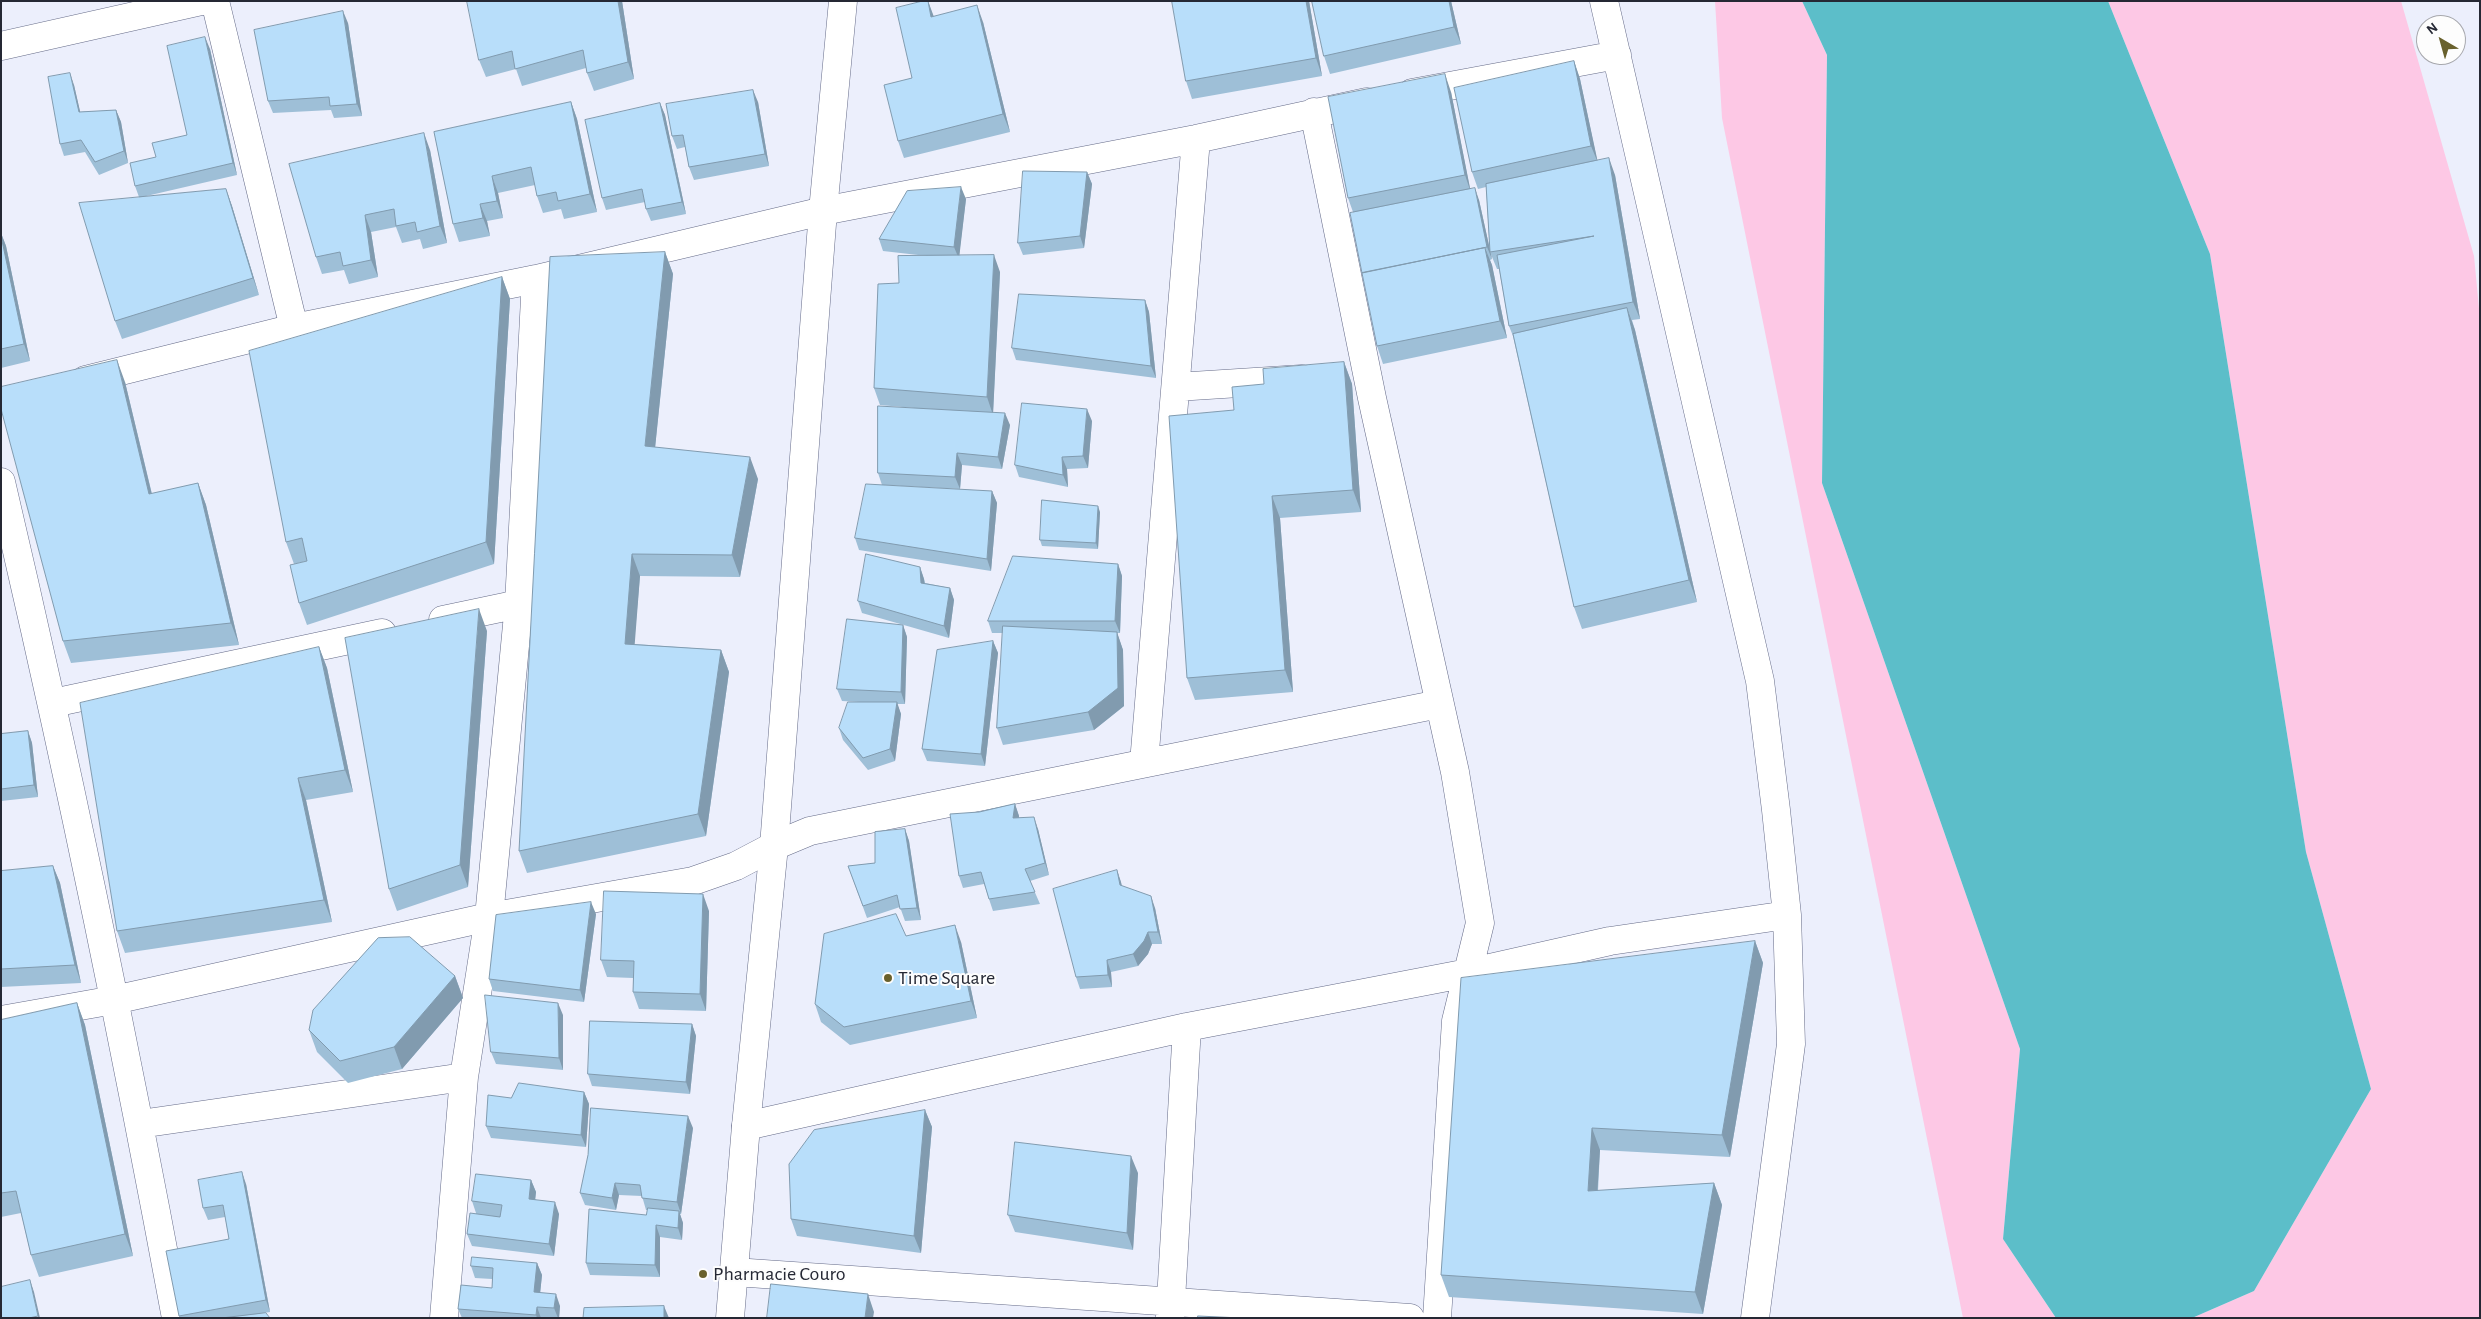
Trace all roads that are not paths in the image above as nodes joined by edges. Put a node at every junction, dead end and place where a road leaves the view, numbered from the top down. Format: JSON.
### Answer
{"nodes":[{"id":1,"x":201,"y":1,"type":"edge"},
{"id":2,"x":214,"y":1,"type":"edge"},
{"id":3,"x":843,"y":1,"type":"edge"},
{"id":4,"x":1604,"y":1,"type":"edge"},
{"id":5,"x":1,"y":46,"type":"edge"},
{"id":6,"x":1617,"y":55,"type":"junction"},
{"id":7,"x":1314,"y":112,"type":"junction"},
{"id":8,"x":1196,"y":139,"type":"junction"},
{"id":9,"x":823,"y":212,"type":"junction"},
{"id":10,"x":536,"y":279,"type":"junction"},
{"id":11,"x":294,"y":328,"type":"junction"},
{"id":12,"x":1368,"y":375,"type":"junction"},
{"id":13,"x":58,"y":387,"type":"edge"},
{"id":14,"x":1176,"y":387,"type":"junction"},
{"id":15,"x":1,"y":482,"type":"edge"},
{"id":16,"x":519,"y":604,"type":"junction"},
{"id":17,"x":53,"y":703,"type":"junction"},
{"id":18,"x":1439,"y":704,"type":"junction"},
{"id":19,"x":1144,"y":763,"type":"junction"},
{"id":20,"x":774,"y":846,"type":"junction"},
{"id":21,"x":1787,"y":916,"type":"junction"},
{"id":22,"x":489,"y":917,"type":"junction"},
{"id":23,"x":1468,"y":973,"type":"junction"},
{"id":24,"x":114,"y":1000,"type":"junction"},
{"id":25,"x":1,"y":1020,"type":"edge"},
{"id":26,"x":1187,"y":1027,"type":"junction"},
{"id":27,"x":464,"y":1077,"type":"junction"},
{"id":28,"x":140,"y":1124,"type":"junction"},
{"id":29,"x":746,"y":1126,"type":"junction"},
{"id":30,"x":734,"y":1272,"type":"junction"},
{"id":31,"x":1171,"y":1309,"type":"edge"},
{"id":32,"x":176,"y":1318,"type":"edge"},
{"id":33,"x":444,"y":1318,"type":"edge"},
{"id":34,"x":730,"y":1318,"type":"edge"},
{"id":35,"x":1410,"y":1318,"type":"edge"},
{"id":36,"x":1437,"y":1318,"type":"edge"},
{"id":37,"x":1755,"y":1318,"type":"edge"}],
"edges":[{"from":1,"to":5,"type":"street"},
{"from":2,"to":11,"type":"street"},
{"from":3,"to":9,"type":"street"},
{"from":4,"to":6,"type":"street"},
{"from":6,"to":7,"type":"street"},
{"from":6,"to":21,"type":"street"},
{"from":7,"to":8,"type":"street"},
{"from":7,"to":12,"type":"street"},
{"from":8,"to":9,"type":"street"},
{"from":8,"to":14,"type":"street"},
{"from":9,"to":10,"type":"street"},
{"from":9,"to":20,"type":"street"},
{"from":10,"to":11,"type":"street"},
{"from":10,"to":16,"type":"street"},
{"from":11,"to":13,"type":"street"},
{"from":12,"to":14,"type":"street"},
{"from":12,"to":18,"type":"street"},
{"from":14,"to":19,"type":"street"},
{"from":15,"to":17,"type":"street"},
{"from":16,"to":17,"type":"street"},
{"from":16,"to":22,"type":"street"},
{"from":17,"to":24,"type":"street"},
{"from":18,"to":19,"type":"street"},
{"from":18,"to":23,"type":"street"},
{"from":19,"to":20,"type":"street"},
{"from":20,"to":22,"type":"street"},
{"from":20,"to":29,"type":"street"},
{"from":21,"to":23,"type":"street"},
{"from":21,"to":37,"type":"street"},
{"from":22,"to":24,"type":"street"},
{"from":22,"to":27,"type":"street"},
{"from":23,"to":26,"type":"street"},
{"from":23,"to":36,"type":"street"},
{"from":24,"to":25,"type":"street"},
{"from":24,"to":28,"type":"street"},
{"from":26,"to":29,"type":"street"},
{"from":26,"to":31,"type":"street"},
{"from":27,"to":28,"type":"street"},
{"from":27,"to":33,"type":"street"},
{"from":28,"to":32,"type":"street"},
{"from":29,"to":30,"type":"street"},
{"from":30,"to":31,"type":"street"},
{"from":30,"to":34,"type":"street"},
{"from":31,"to":35,"type":"street"}]}
